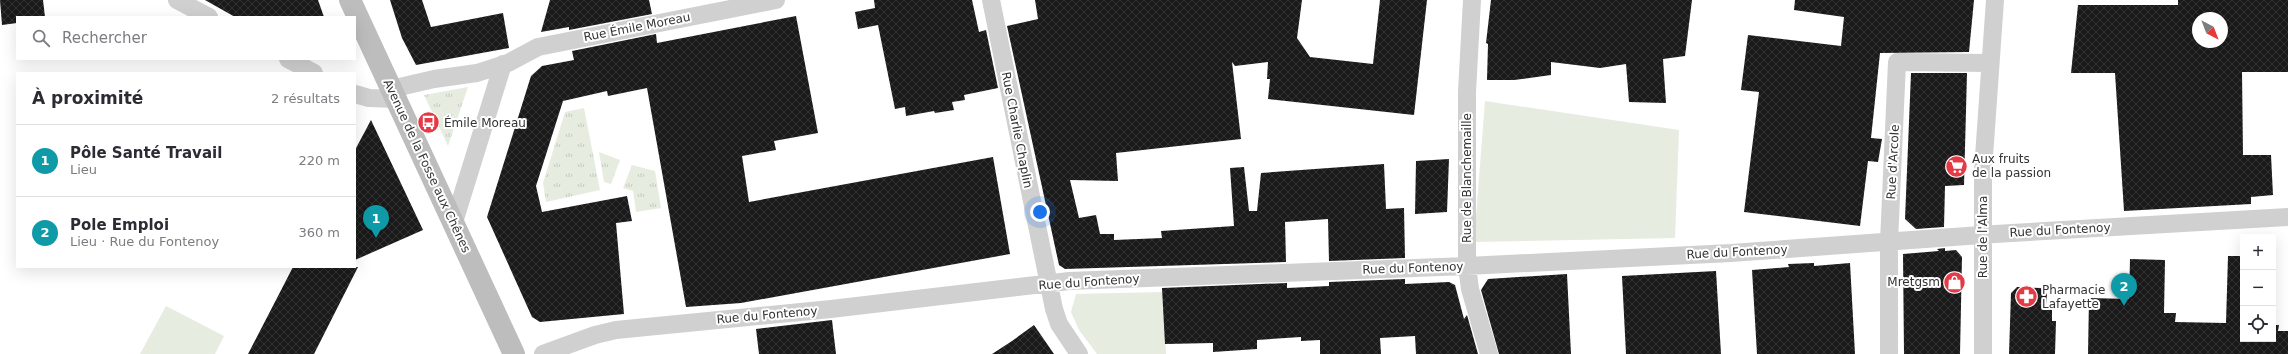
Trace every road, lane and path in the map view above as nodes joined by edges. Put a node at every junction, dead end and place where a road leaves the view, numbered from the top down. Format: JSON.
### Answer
{"nodes":[{"id":1,"x":177,"y":0,"type":"edge"},
{"id":2,"x":350,"y":0,"type":"edge"},
{"id":3,"x":776,"y":0,"type":"edge"},
{"id":4,"x":991,"y":0,"type":"edge"},
{"id":5,"x":1472,"y":0,"type":"edge"},
{"id":6,"x":1995,"y":0,"type":"edge"},
{"id":7,"x":207,"y":16,"type":"edge"},
{"id":8,"x":290,"y":60,"type":"edge"},
{"id":9,"x":1989,"y":63,"type":"junction"},
{"id":10,"x":502,"y":64,"type":"junction"},
{"id":11,"x":312,"y":72,"type":"edge"},
{"id":12,"x":356,"y":94,"type":"edge"},
{"id":13,"x":394,"y":94,"type":"junction"},
{"id":14,"x":2288,"y":217,"type":"edge"},
{"id":15,"x":454,"y":222,"type":"junction"},
{"id":16,"x":1983,"y":235,"type":"junction"},
{"id":17,"x":1889,"y":242,"type":"junction"},
{"id":18,"x":1467,"y":266,"type":"junction"},
{"id":19,"x":1048,"y":283,"type":"junction"},
{"id":20,"x":514,"y":354,"type":"edge"},
{"id":21,"x":543,"y":354,"type":"edge"},
{"id":22,"x":1079,"y":354,"type":"edge"},
{"id":23,"x":1489,"y":354,"type":"edge"},
{"id":24,"x":1889,"y":354,"type":"edge"},
{"id":25,"x":1983,"y":354,"type":"edge"}],
"edges":[{"from":1,"to":7,"type":"street"},
{"from":2,"to":13,"type":"street","name":"Avenue de la Fosse aux Chênes"},
{"from":3,"to":10,"type":"street","name":"Rue Émile Moreau"},
{"from":4,"to":19,"type":"street","name":"Rue Charlie Chaplin"},
{"from":5,"to":18,"type":"street","name":"Rue de Blanchemaille"},
{"from":6,"to":9,"type":"street","name":"Rue de l'Alma"},
{"from":8,"to":11,"type":"street"},
{"from":9,"to":16,"type":"street","name":"Rue de l'Alma"},
{"from":9,"to":17,"type":"street","name":"Rue d'Arcole"},
{"from":10,"to":13,"type":"street","name":"Rue Émile Moreau"},
{"from":10,"to":15,"type":"street"},
{"from":12,"to":13,"type":"street","name":"Rue Émile Moreau"},
{"from":13,"to":15,"type":"street","name":"Avenue de la Fosse aux Chênes"},
{"from":14,"to":16,"type":"street","name":"Rue du Fontenoy"},
{"from":15,"to":20,"type":"street","name":"Avenue de la Fosse aux Chênes"},
{"from":16,"to":17,"type":"street","name":"Rue du Fontenoy"},
{"from":16,"to":25,"type":"street","name":"Rue de l'Alma"},
{"from":17,"to":18,"type":"street","name":"Rue du Fontenoy"},
{"from":17,"to":24,"type":"street","name":"Rue d'Arcole"},
{"from":18,"to":19,"type":"street","name":"Rue du Fontenoy"},
{"from":18,"to":23,"type":"street","name":"Rue de Blanchemaille"},
{"from":19,"to":21,"type":"street","name":"Rue du Fontenoy"},
{"from":19,"to":22,"type":"street","name":"Rue Charlie Chaplin"}]}
